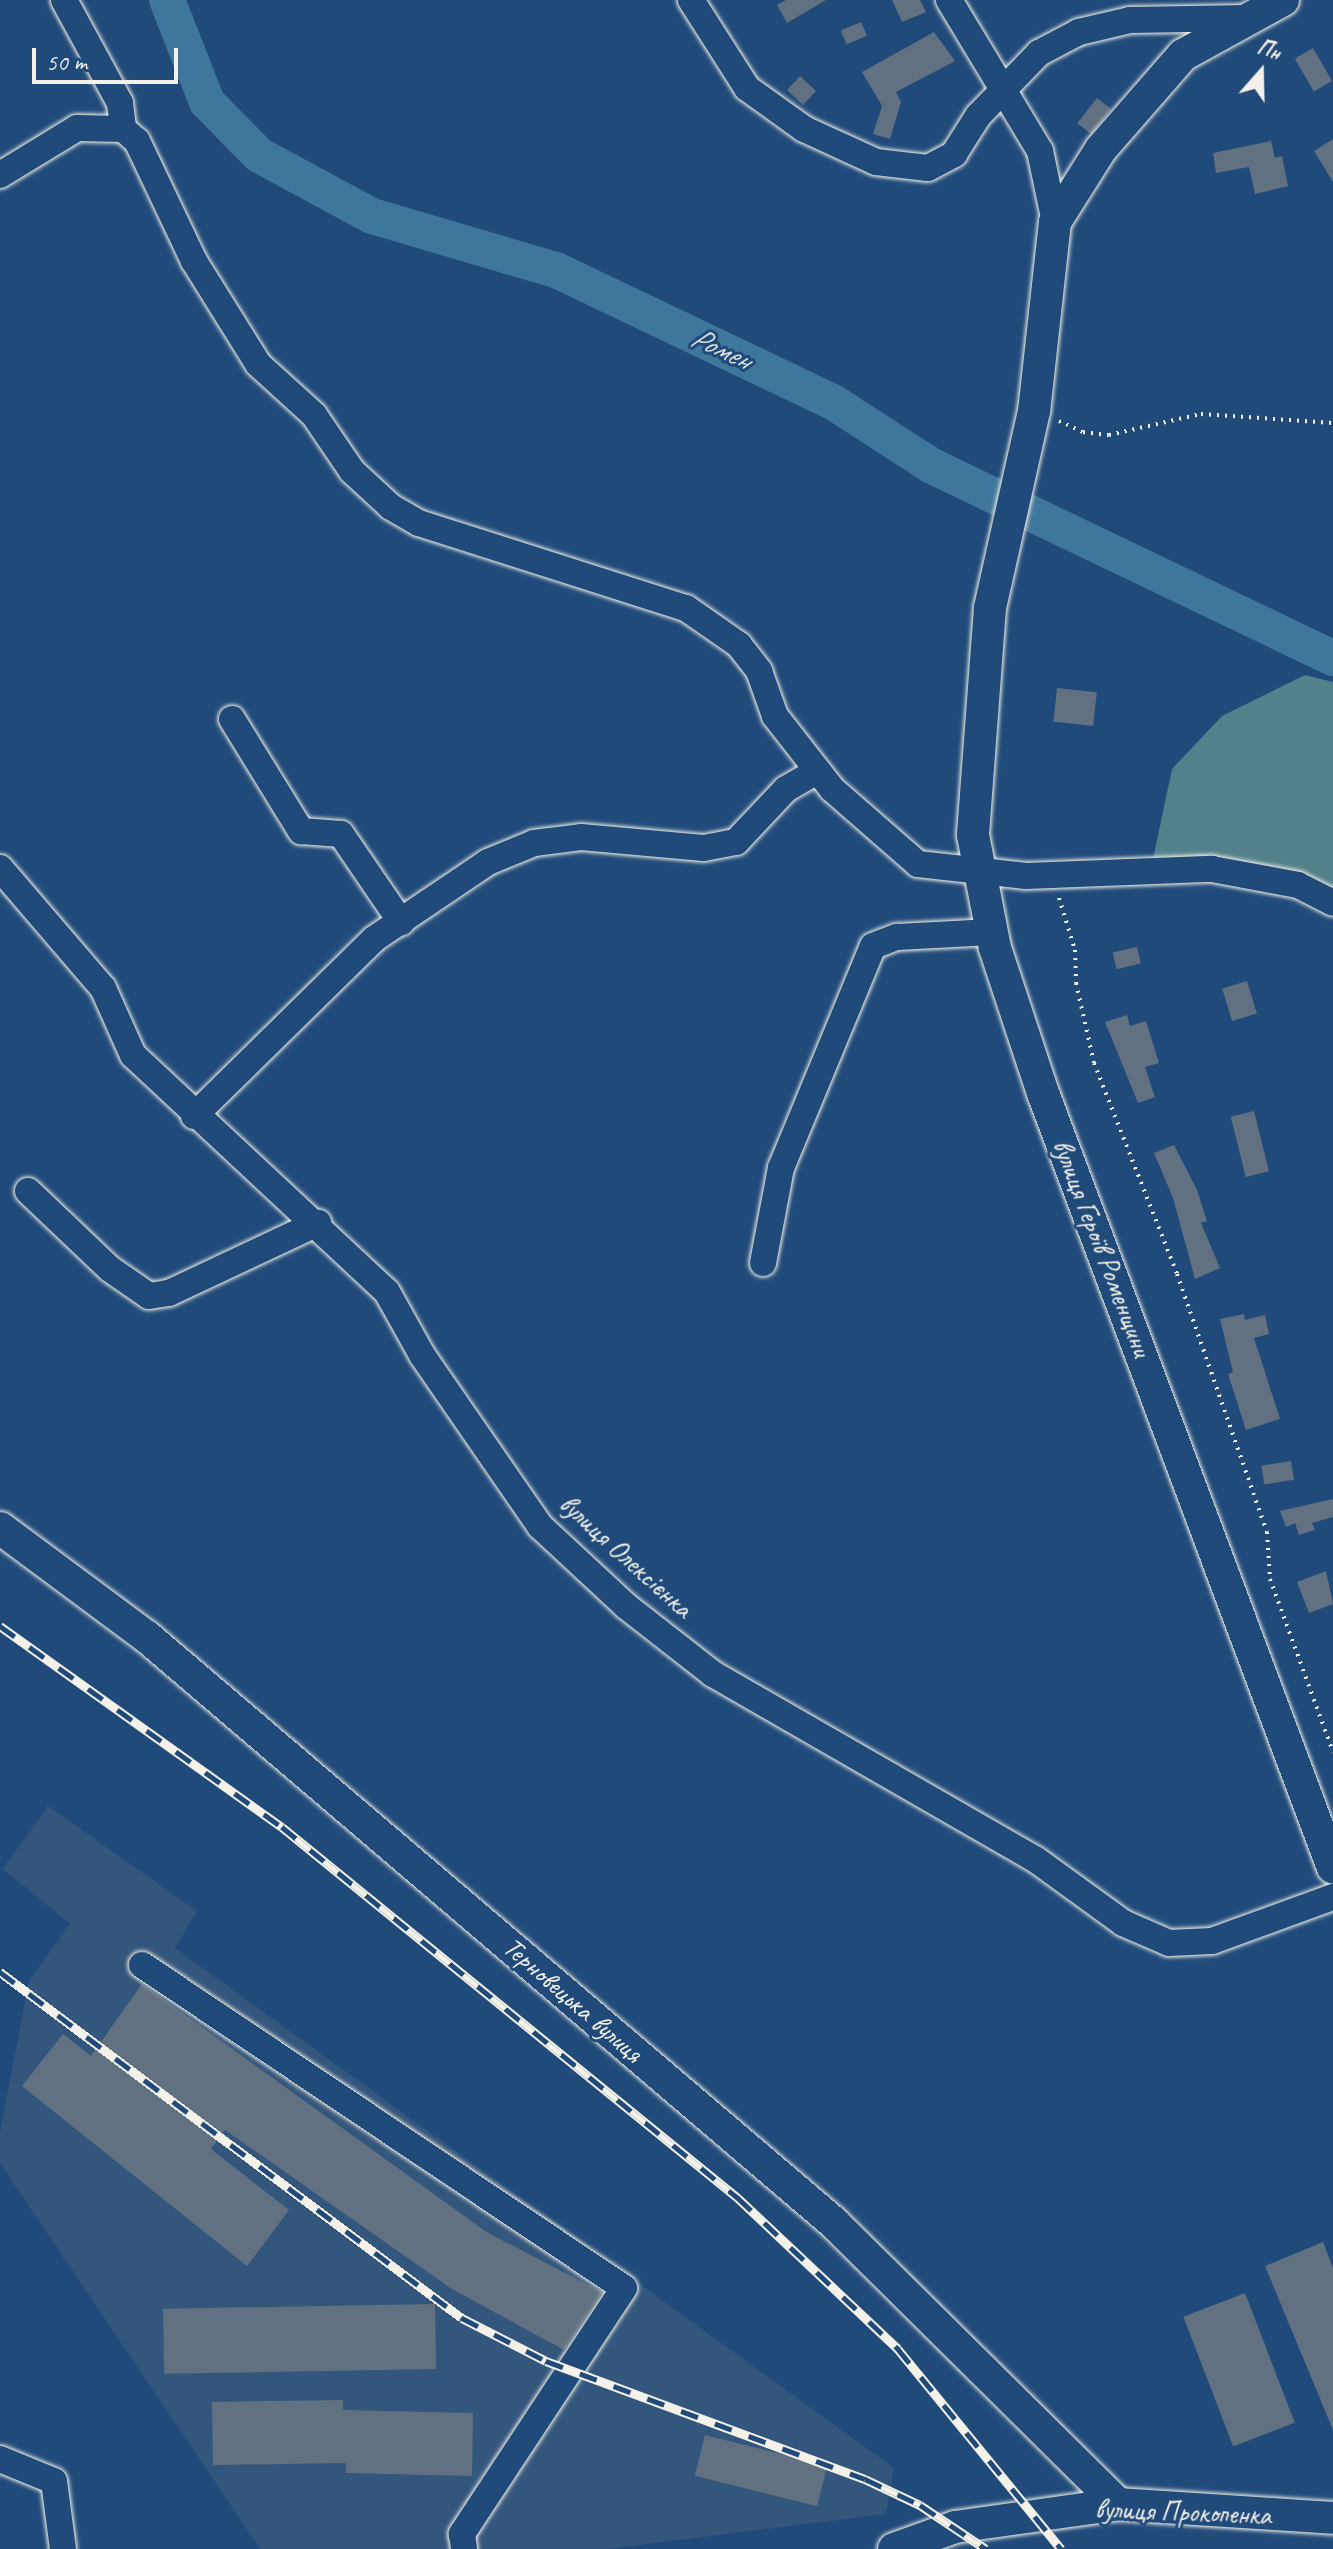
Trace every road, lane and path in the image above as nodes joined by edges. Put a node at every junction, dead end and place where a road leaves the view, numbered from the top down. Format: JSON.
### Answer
{"nodes":[{"id":1,"x":64,"y":0,"type":"edge"},
{"id":2,"x":691,"y":0,"type":"edge"},
{"id":3,"x":949,"y":0,"type":"edge"},
{"id":4,"x":1283,"y":0,"type":"edge"},
{"id":5,"x":1247,"y":18,"type":"junction"},
{"id":6,"x":1006,"y":87,"type":"junction"},
{"id":7,"x":123,"y":129,"type":"junction"},
{"id":8,"x":0,"y":175,"type":"edge"},
{"id":9,"x":1055,"y":222,"type":"junction"},
{"id":10,"x":1036,"y":401,"type":"junction"},
{"id":11,"x":1333,"y":423,"type":"edge"},
{"id":12,"x":232,"y":719,"type":"dead end"},
{"id":13,"x":817,"y":771,"type":"junction"},
{"id":14,"x":0,"y":868,"type":"edge"},
{"id":15,"x":980,"y":873,"type":"junction"},
{"id":16,"x":1051,"y":875,"type":"junction"},
{"id":17,"x":1333,"y":903,"type":"edge"},
{"id":18,"x":401,"y":922,"type":"junction"},
{"id":19,"x":992,"y":932,"type":"junction"},
{"id":20,"x":194,"y":1116,"type":"junction"},
{"id":21,"x":28,"y":1191,"type":"dead end"},
{"id":22,"x":318,"y":1223,"type":"junction"},
{"id":23,"x":763,"y":1263,"type":"dead end"},
{"id":24,"x":0,"y":1528,"type":"edge"},
{"id":25,"x":1333,"y":1752,"type":"edge"},
{"id":26,"x":1333,"y":1868,"type":"edge"},
{"id":27,"x":1333,"y":1897,"type":"edge"},
{"id":28,"x":142,"y":1965,"type":"dead end"},
{"id":29,"x":0,"y":2459,"type":"edge"},
{"id":30,"x":1118,"y":2504,"type":"junction"},
{"id":31,"x":1333,"y":2518,"type":"edge"},
{"id":32,"x":63,"y":2549,"type":"edge"},
{"id":33,"x":464,"y":2549,"type":"edge"},
{"id":34,"x":894,"y":2549,"type":"edge"}],
"edges":[{"from":1,"to":7,"type":"street"},
{"from":2,"to":6,"type":"street"},
{"from":3,"to":6,"type":"street"},
{"from":4,"to":5,"type":"main road"},
{"from":5,"to":6,"type":"street"},
{"from":5,"to":9,"type":"main road"},
{"from":6,"to":9,"type":"street"},
{"from":7,"to":8,"type":"street"},
{"from":7,"to":13,"type":"street"},
{"from":9,"to":10,"type":"main road","name":"вулиця Героїв Роменщини"},
{"from":10,"to":11,"type":"path"},
{"from":10,"to":15,"type":"main road","name":"вулиця Героїв Роменщини"},
{"from":12,"to":18,"type":"street"},
{"from":13,"to":15,"type":"street"},
{"from":13,"to":18,"type":"street"},
{"from":14,"to":20,"type":"street","name":"вулиця Олексієнка"},
{"from":15,"to":16,"type":"street"},
{"from":15,"to":19,"type":"main road","name":"вулиця Героїв Роменщини"},
{"from":16,"to":17,"type":"street"},
{"from":16,"to":25,"type":"path"},
{"from":18,"to":20,"type":"street"},
{"from":19,"to":23,"type":"street"},
{"from":19,"to":26,"type":"main road","name":"вулиця Героїв Роменщини"},
{"from":20,"to":22,"type":"street","name":"вулиця Олексієнка"},
{"from":21,"to":22,"type":"street"},
{"from":22,"to":27,"type":"street","name":"вулиця Олексієнка"},
{"from":24,"to":30,"type":"main road","name":"Терновецька вулиця"},
{"from":28,"to":33,"type":"street"},
{"from":29,"to":32,"type":"street"},
{"from":30,"to":31,"type":"main road","name":"вулиця Прокопенка"},
{"from":30,"to":34,"type":"main road","name":"вулиця Прокопенка"}]}
